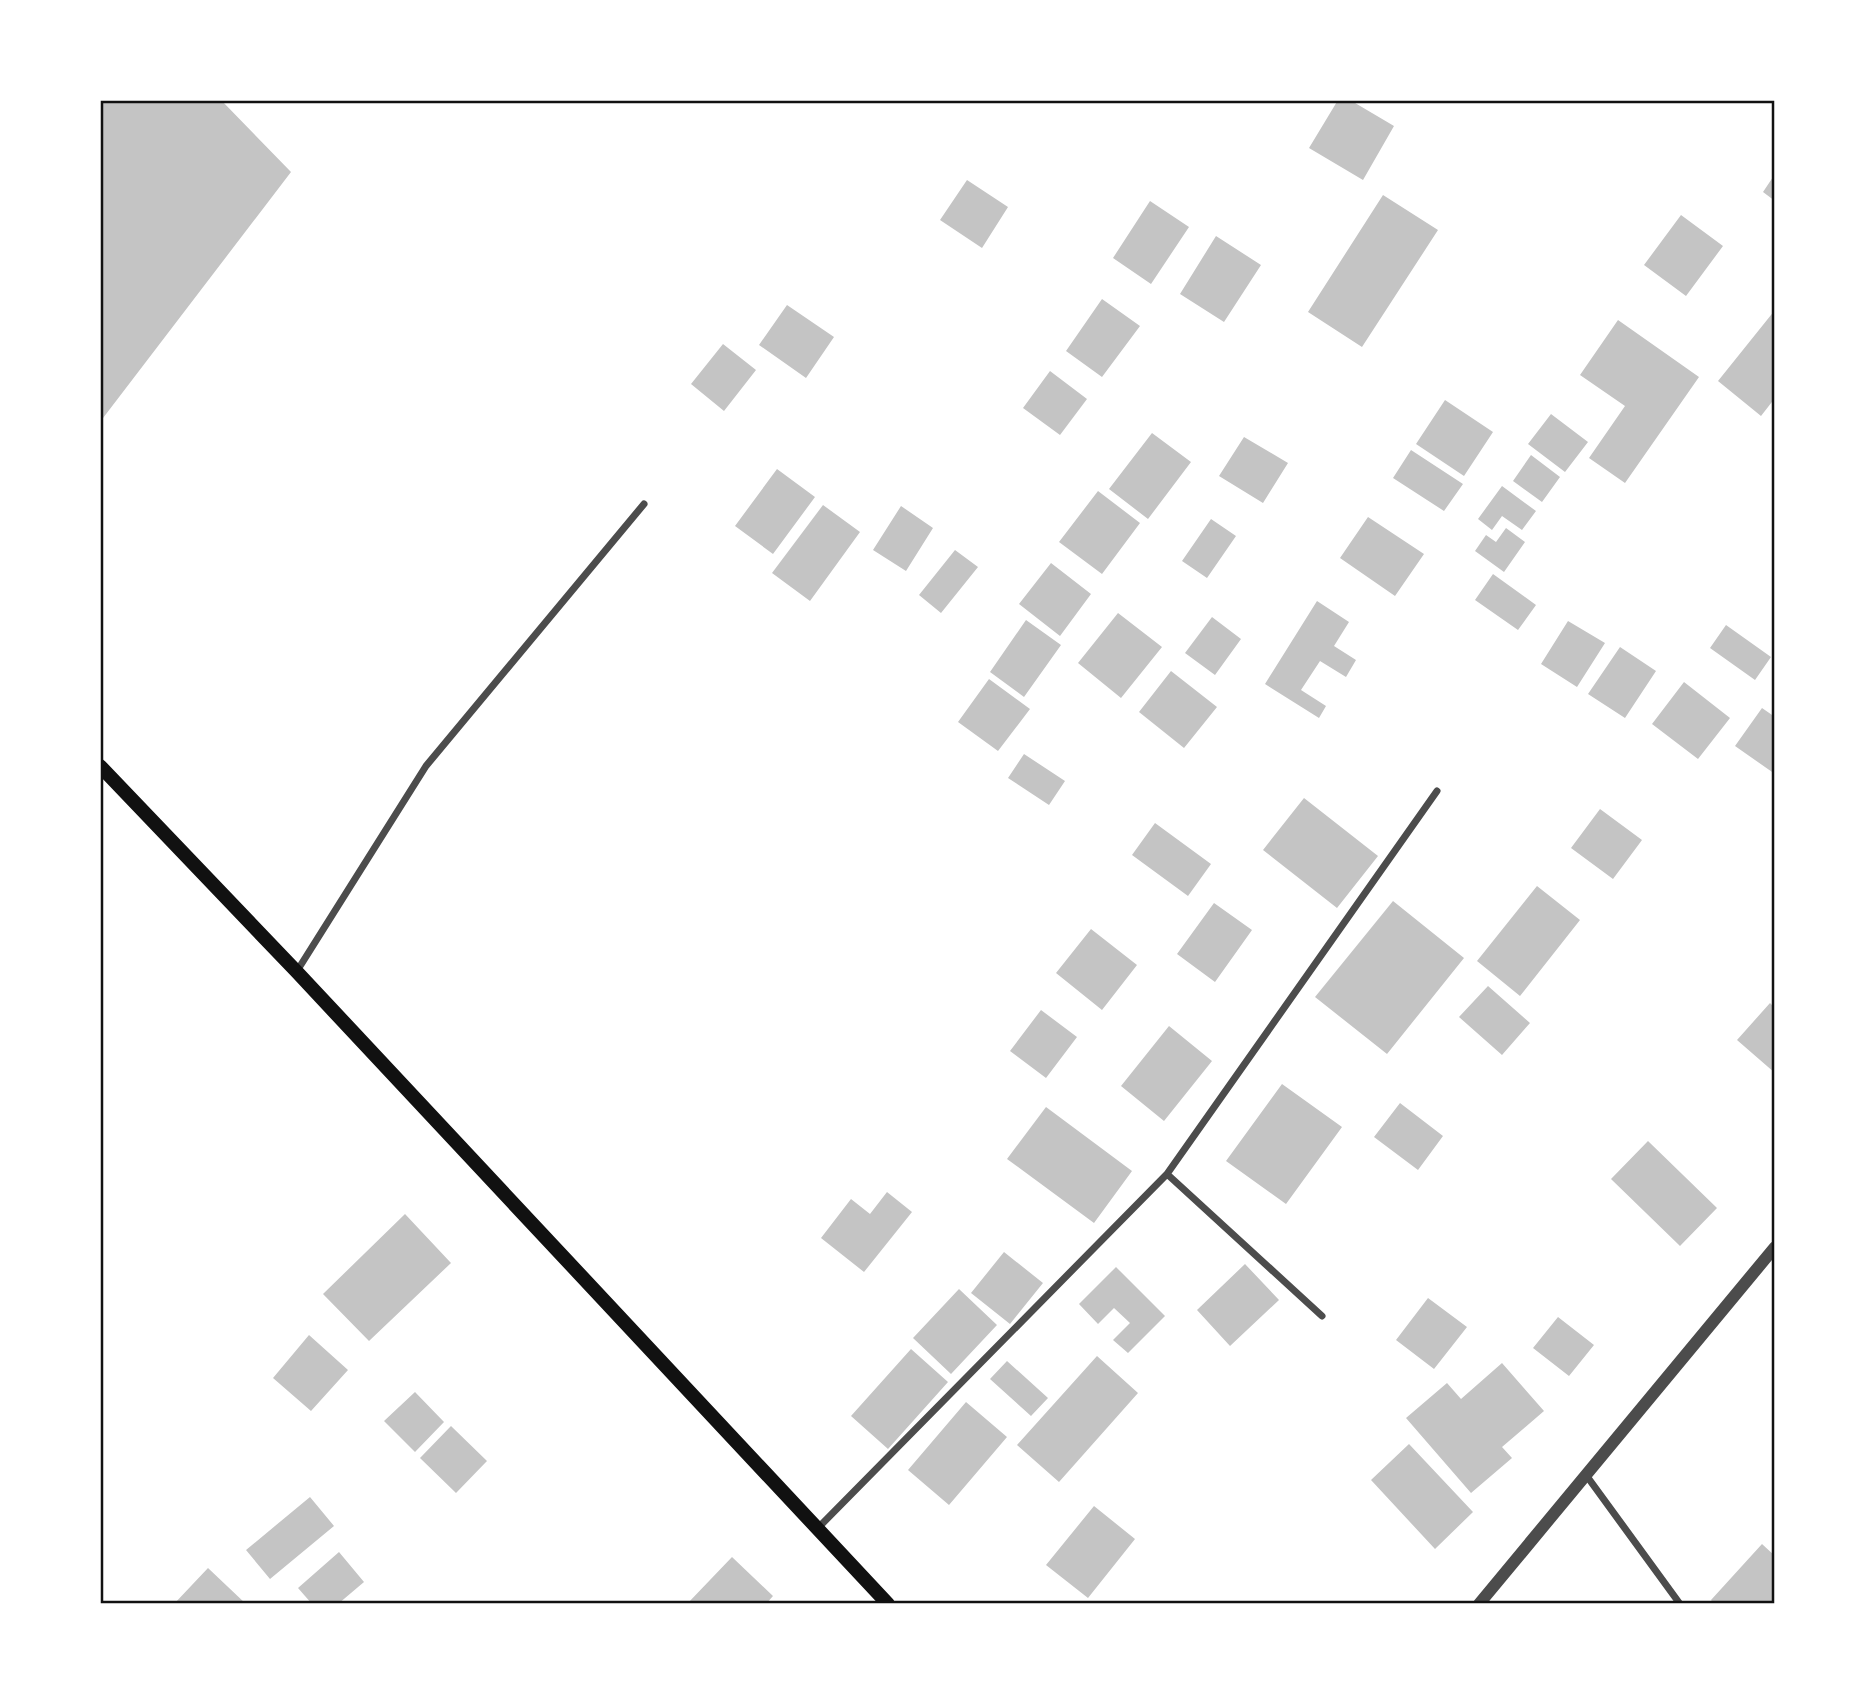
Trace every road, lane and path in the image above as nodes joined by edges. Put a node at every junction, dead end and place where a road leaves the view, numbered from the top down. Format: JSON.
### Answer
{"nodes":[{"id":1,"x":644,"y":504,"type":"dead end"},
{"id":2,"x":100,"y":766,"type":"edge"},
{"id":3,"x":1437,"y":791,"type":"dead end"},
{"id":4,"x":297,"y":972,"type":"junction"},
{"id":5,"x":1167,"y":1174,"type":"junction"},
{"id":6,"x":1775,"y":1247,"type":"edge"},
{"id":7,"x":1322,"y":1316,"type":"dead end"},
{"id":8,"x":1586,"y":1475,"type":"junction"},
{"id":9,"x":817,"y":1529,"type":"junction"},
{"id":10,"x":888,"y":1604,"type":"edge"},
{"id":11,"x":1479,"y":1604,"type":"edge"},
{"id":12,"x":1680,"y":1604,"type":"edge"}],
"edges":[{"from":1,"to":4,"type":"street"},
{"from":2,"to":4,"type":"main road"},
{"from":3,"to":5,"type":"street"},
{"from":4,"to":9,"type":"main road"},
{"from":5,"to":7,"type":"street"},
{"from":5,"to":9,"type":"street"},
{"from":6,"to":8,"type":"street"},
{"from":8,"to":11,"type":"street"},
{"from":8,"to":12,"type":"street"},
{"from":9,"to":10,"type":"main road"}]}
